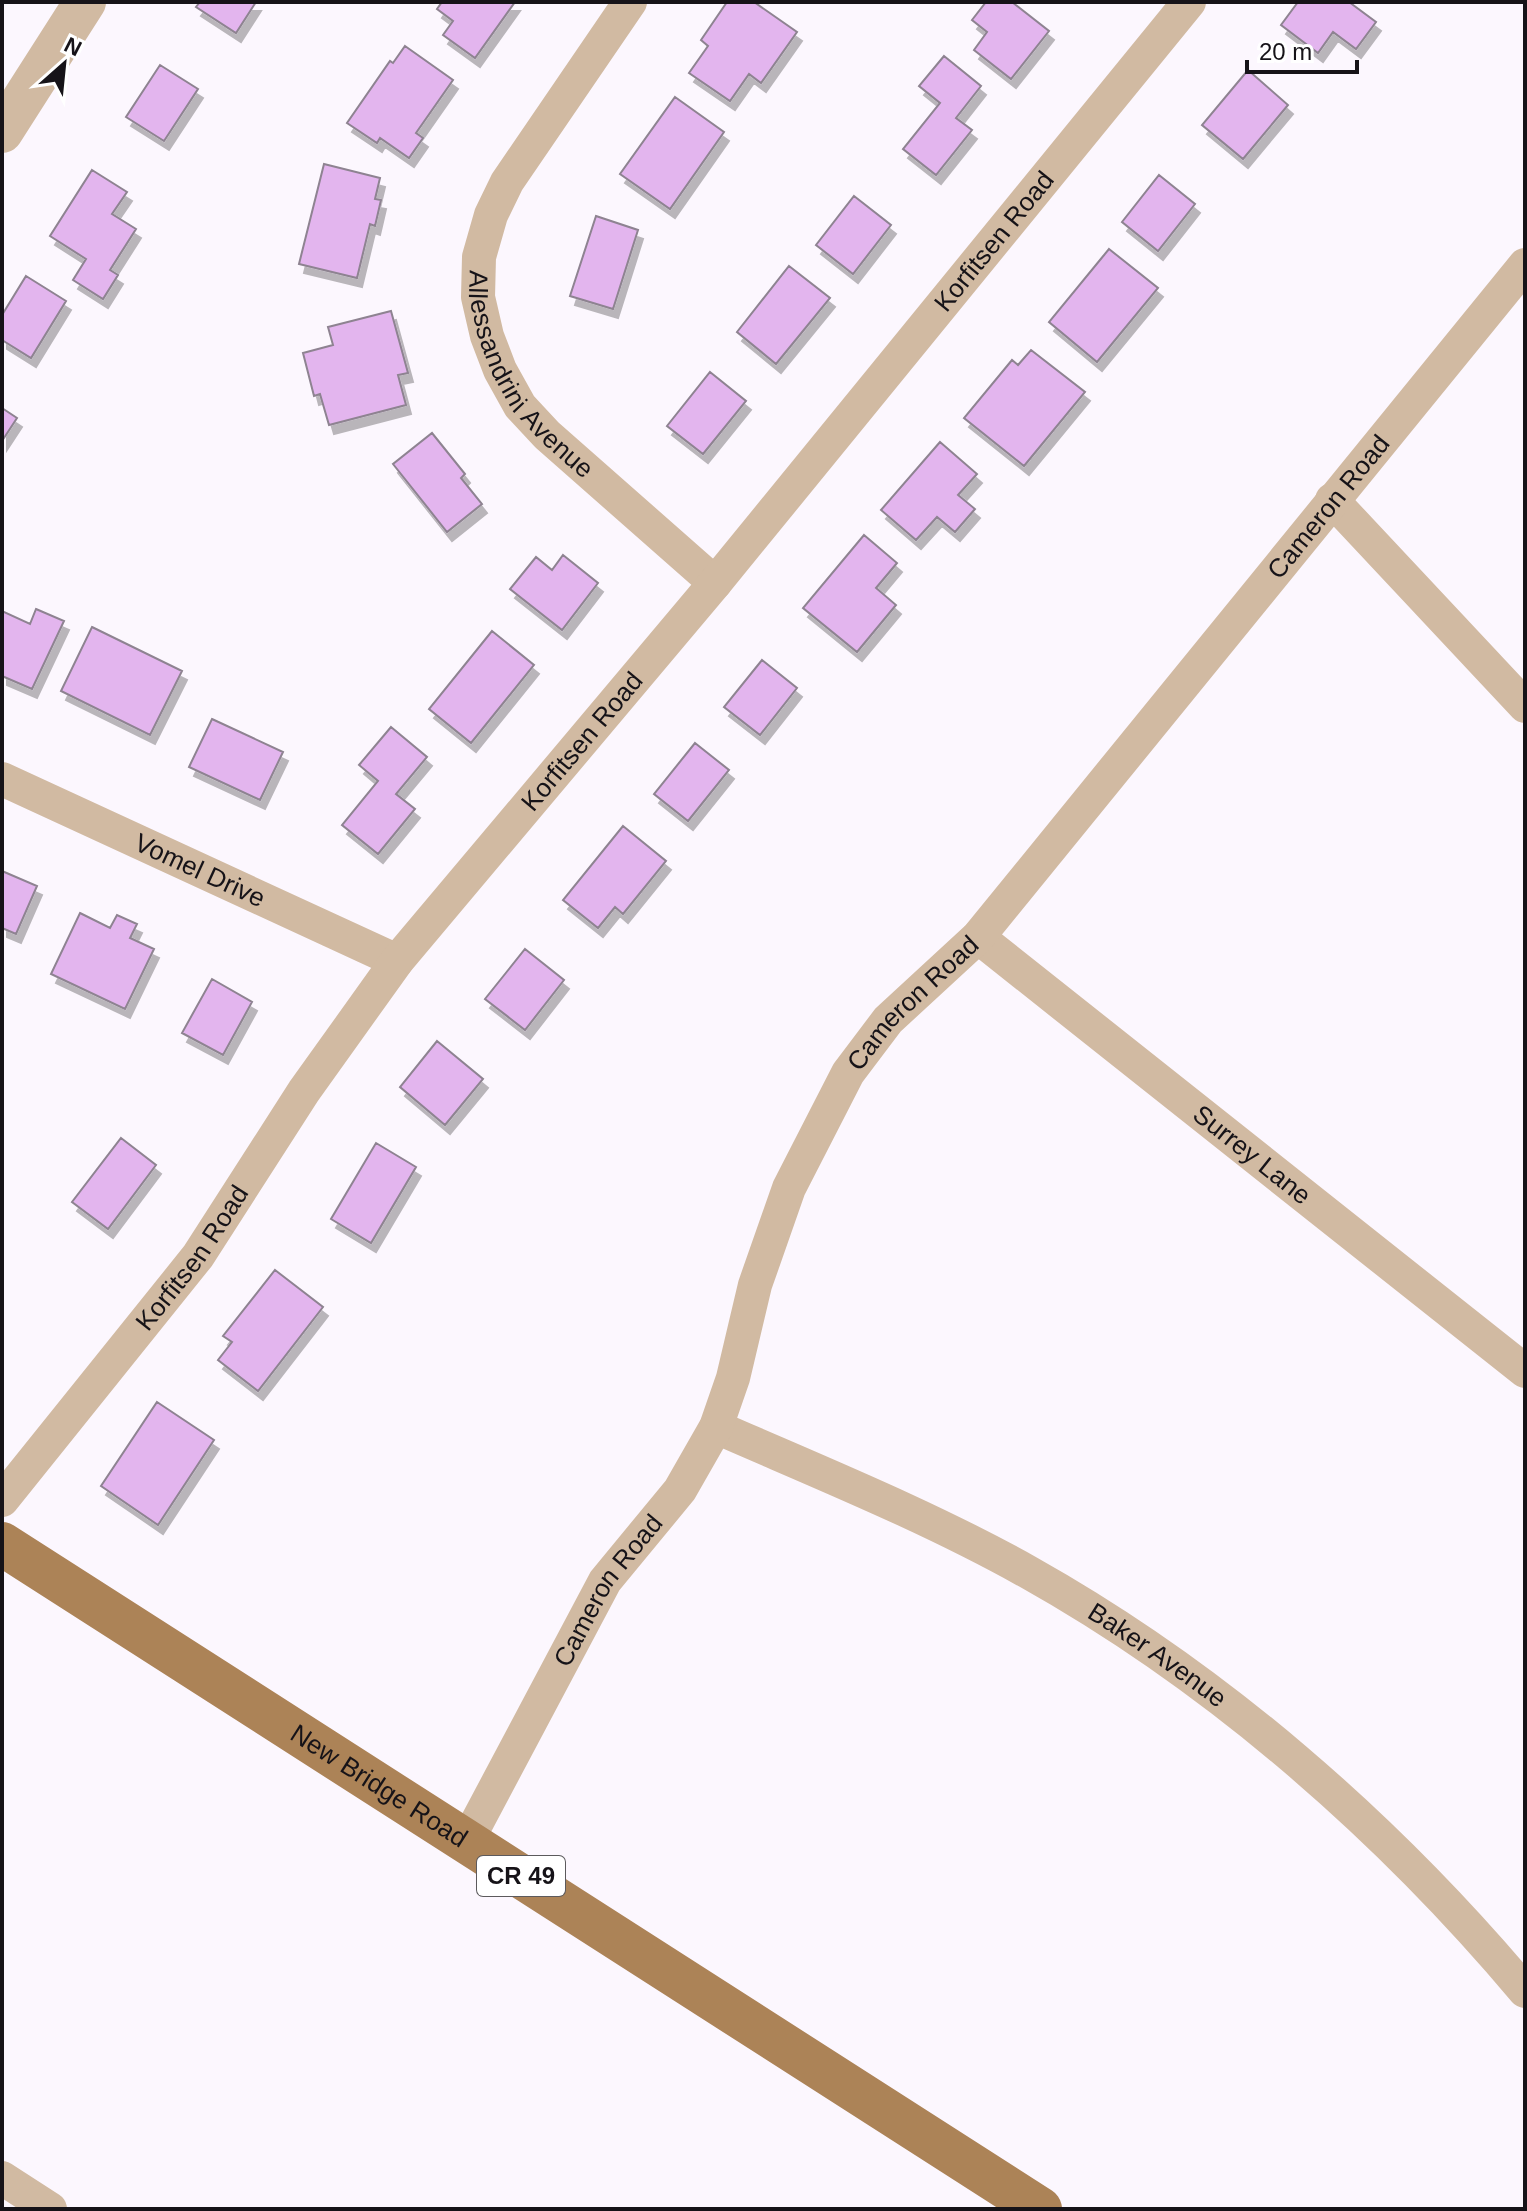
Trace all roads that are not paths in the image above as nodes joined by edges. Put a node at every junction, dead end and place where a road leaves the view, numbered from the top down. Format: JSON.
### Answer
{"nodes":[{"id":1,"x":85,"y":2,"type":"edge"},
{"id":2,"x":630,"y":2,"type":"edge"},
{"id":3,"x":1189,"y":2,"type":"edge"},
{"id":4,"x":2,"y":132,"type":"edge"},
{"id":5,"x":1525,"y":265,"type":"edge"},
{"id":6,"x":1332,"y":500,"type":"junction"},
{"id":7,"x":715,"y":583,"type":"junction"},
{"id":8,"x":1525,"y":706,"type":"edge"},
{"id":9,"x":2,"y":779,"type":"edge"},
{"id":10,"x":978,"y":937,"type":"junction"},
{"id":11,"x":397,"y":961,"type":"junction"},
{"id":12,"x":1525,"y":1371,"type":"edge"},
{"id":13,"x":716,"y":1427,"type":"junction"},
{"id":14,"x":2,"y":1500,"type":"edge"},
{"id":15,"x":2,"y":1544,"type":"edge"},
{"id":16,"x":467,"y":1841,"type":"junction"},
{"id":17,"x":1525,"y":1991,"type":"edge"},
{"id":18,"x":2,"y":2178,"type":"edge"},
{"id":19,"x":50,"y":2209,"type":"edge"},
{"id":20,"x":1040,"y":2209,"type":"edge"}],
"edges":[{"from":1,"to":4,"type":"street"},
{"from":2,"to":7,"type":"street","name":"Allessandrini Avenue"},
{"from":3,"to":7,"type":"street","name":"Korfitsen Road"},
{"from":5,"to":6,"type":"street","name":"Cameron Road"},
{"from":6,"to":8,"type":"street"},
{"from":6,"to":10,"type":"street","name":"Cameron Road"},
{"from":7,"to":11,"type":"street","name":"Korfitsen Road"},
{"from":9,"to":11,"type":"street","name":"Vomel Drive"},
{"from":10,"to":12,"type":"street","name":"Surrey Lane"},
{"from":10,"to":13,"type":"street","name":"Cameron Road"},
{"from":11,"to":14,"type":"street","name":"Korfitsen Road"},
{"from":13,"to":16,"type":"street","name":"Cameron Road"},
{"from":13,"to":17,"type":"street","name":"Baker Avenue"},
{"from":15,"to":16,"type":"main road","name":"New Bridge Road","number":"CR 49"},
{"from":16,"to":20,"type":"main road","name":"New Bridge Road","number":"CR 49"},
{"from":18,"to":19,"type":"street"}]}
